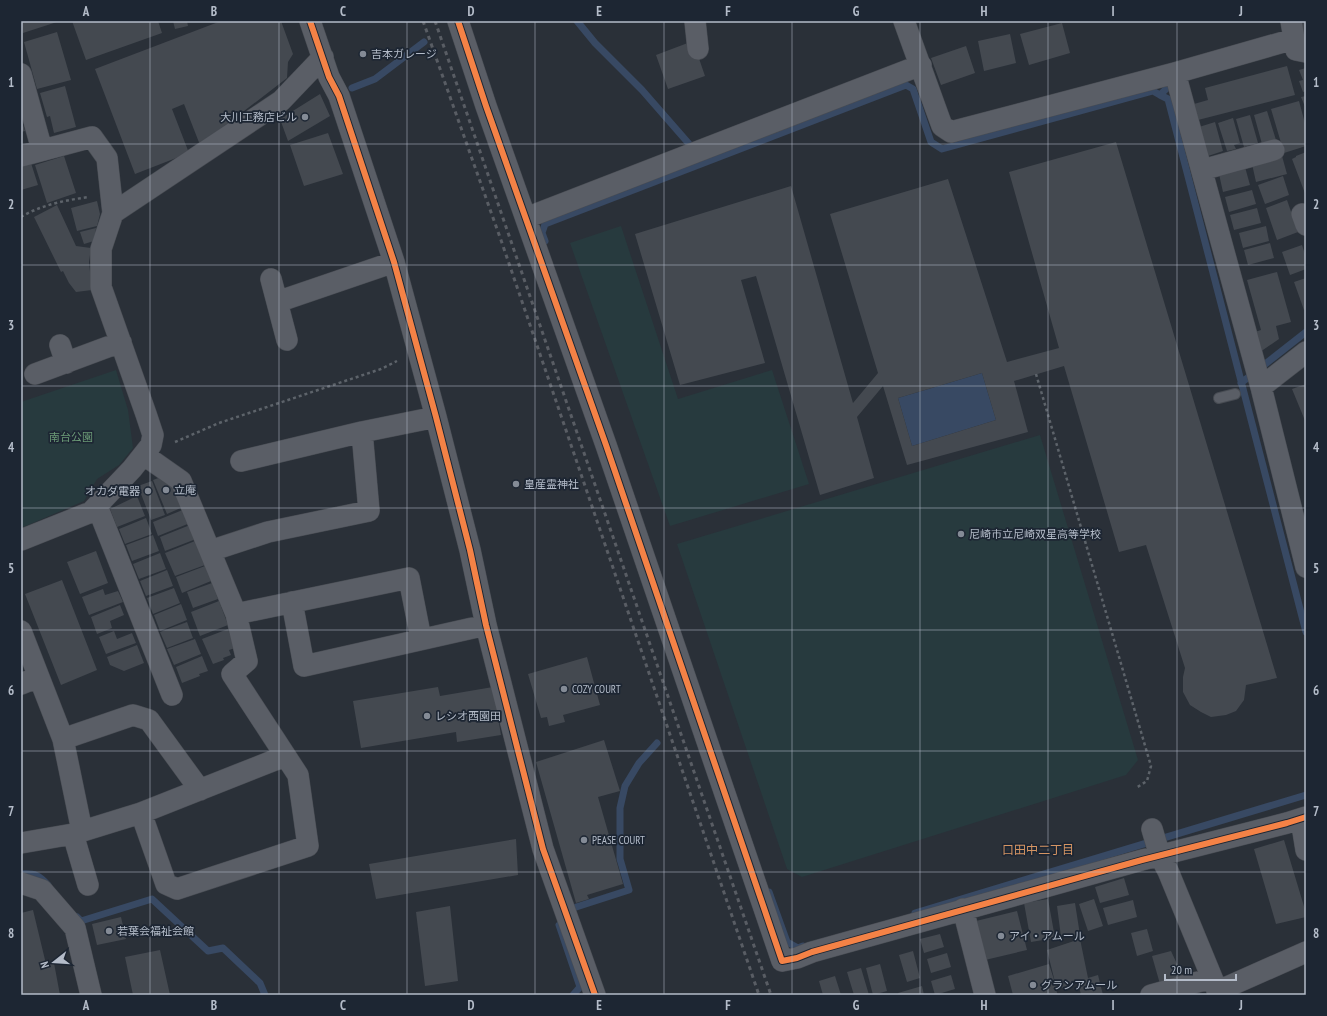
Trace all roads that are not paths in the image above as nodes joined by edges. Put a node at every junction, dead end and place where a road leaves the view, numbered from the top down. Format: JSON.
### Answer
{"nodes":[{"id":1,"x":310,"y":21,"type":"edge"},
{"id":2,"x":458,"y":21,"type":"edge"},
{"id":3,"x":694,"y":21,"type":"edge"},
{"id":4,"x":904,"y":21,"type":"edge"},
{"id":5,"x":1297,"y":37,"type":"edge"},
{"id":6,"x":698,"y":49,"type":"dead end"},
{"id":7,"x":323,"y":57,"type":"junction"},
{"id":8,"x":921,"y":65,"type":"junction"},
{"id":9,"x":21,"y":74,"type":"edge"},
{"id":10,"x":1176,"y":77,"type":"junction"},
{"id":11,"x":42,"y":150,"type":"junction"},
{"id":12,"x":1274,"y":150,"type":"dead end"},
{"id":13,"x":21,"y":156,"type":"edge"},
{"id":14,"x":1202,"y":170,"type":"junction"},
{"id":15,"x":112,"y":204,"type":"junction"},
{"id":16,"x":526,"y":218,"type":"junction"},
{"id":17,"x":394,"y":262,"type":"junction"},
{"id":18,"x":271,"y":279,"type":"dead end"},
{"id":19,"x":277,"y":302,"type":"junction"},
{"id":20,"x":287,"y":340,"type":"dead end"},
{"id":21,"x":121,"y":342,"type":"junction"},
{"id":22,"x":1306,"y":352,"type":"edge"},
{"id":23,"x":35,"y":374,"type":"dead end"},
{"id":24,"x":1261,"y":387,"type":"junction"},
{"id":25,"x":1235,"y":394,"type":"dead end"},
{"id":26,"x":1219,"y":398,"type":"dead end"},
{"id":27,"x":436,"y":417,"type":"junction"},
{"id":28,"x":362,"y":432,"type":"junction"},
{"id":29,"x":147,"y":450,"type":"junction"},
{"id":30,"x":241,"y":461,"type":"dead end"},
{"id":31,"x":97,"y":506,"type":"junction"},
{"id":32,"x":21,"y":540,"type":"edge"},
{"id":33,"x":210,"y":551,"type":"junction"},
{"id":34,"x":1306,"y":567,"type":"edge"},
{"id":35,"x":292,"y":602,"type":"junction"},
{"id":36,"x":236,"y":614,"type":"junction"},
{"id":37,"x":486,"y":625,"type":"junction"},
{"id":38,"x":21,"y":631,"type":"edge"},
{"id":39,"x":421,"y":639,"type":"junction"},
{"id":40,"x":30,"y":681,"type":"edge"},
{"id":41,"x":172,"y":695,"type":"dead end"},
{"id":42,"x":63,"y":740,"type":"junction"},
{"id":43,"x":285,"y":756,"type":"junction"},
{"id":44,"x":200,"y":790,"type":"junction"},
{"id":45,"x":141,"y":813,"type":"junction"},
{"id":46,"x":1304,"y":818,"type":"edge"},
{"id":47,"x":77,"y":832,"type":"junction"},
{"id":48,"x":1156,"y":841,"type":"junction"},
{"id":49,"x":21,"y":843,"type":"edge"},
{"id":50,"x":1306,"y":850,"type":"edge"},
{"id":51,"x":21,"y":883,"type":"edge"},
{"id":52,"x":88,"y":885,"type":"dead end"},
{"id":53,"x":963,"y":910,"type":"junction"},
{"id":54,"x":1306,"y":952,"type":"edge"},
{"id":55,"x":1216,"y":988,"type":"edge"},
{"id":56,"x":91,"y":995,"type":"edge"},
{"id":57,"x":595,"y":995,"type":"edge"},
{"id":58,"x":985,"y":995,"type":"edge"},
{"id":59,"x":1151,"y":995,"type":"edge"}],
"edges":[{"from":1,"to":7,"type":"street"},
{"from":2,"to":16,"type":"street"},
{"from":3,"to":6,"type":"street"},
{"from":4,"to":8,"type":"street"},
{"from":5,"to":10,"type":"street"},
{"from":7,"to":15,"type":"street"},
{"from":7,"to":17,"type":"street"},
{"from":8,"to":10,"type":"street"},
{"from":8,"to":16,"type":"street"},
{"from":9,"to":11,"type":"street"},
{"from":10,"to":14,"type":"street"},
{"from":11,"to":13,"type":"street"},
{"from":11,"to":15,"type":"street"},
{"from":12,"to":14,"type":"street"},
{"from":14,"to":24,"type":"street"},
{"from":15,"to":21,"type":"street"},
{"from":16,"to":53,"type":"street"},
{"from":17,"to":19,"type":"street"},
{"from":17,"to":27,"type":"street"},
{"from":18,"to":19,"type":"street"},
{"from":19,"to":20,"type":"street"},
{"from":21,"to":23,"type":"street"},
{"from":21,"to":29,"type":"street"},
{"from":22,"to":24,"type":"street"},
{"from":24,"to":34,"type":"street"},
{"from":25,"to":26,"type":"lane"},
{"from":27,"to":28,"type":"street"},
{"from":27,"to":37,"type":"street"},
{"from":28,"to":30,"type":"street"},
{"from":28,"to":33,"type":"street"},
{"from":29,"to":31,"type":"street"},
{"from":29,"to":33,"type":"street"},
{"from":31,"to":32,"type":"street"},
{"from":31,"to":41,"type":"street"},
{"from":33,"to":36,"type":"street"},
{"from":35,"to":36,"type":"street"},
{"from":35,"to":39,"type":"street"},
{"from":35,"to":39,"type":"street"},
{"from":36,"to":43,"type":"street"},
{"from":37,"to":39,"type":"street"},
{"from":37,"to":57,"type":"street"},
{"from":38,"to":40,"type":"street"},
{"from":40,"to":42,"type":"street"},
{"from":42,"to":44,"type":"street"},
{"from":42,"to":47,"type":"street"},
{"from":43,"to":44,"type":"street"},
{"from":43,"to":45,"type":"street"},
{"from":44,"to":45,"type":"street"},
{"from":45,"to":47,"type":"street"},
{"from":46,"to":48,"type":"street"},
{"from":46,"to":50,"type":"street"},
{"from":47,"to":49,"type":"street"},
{"from":47,"to":52,"type":"street"},
{"from":48,"to":53,"type":"street"},
{"from":48,"to":55,"type":"street"},
{"from":51,"to":56,"type":"street"},
{"from":53,"to":58,"type":"street"},
{"from":54,"to":55,"type":"street"},
{"from":55,"to":59,"type":"street"}]}
